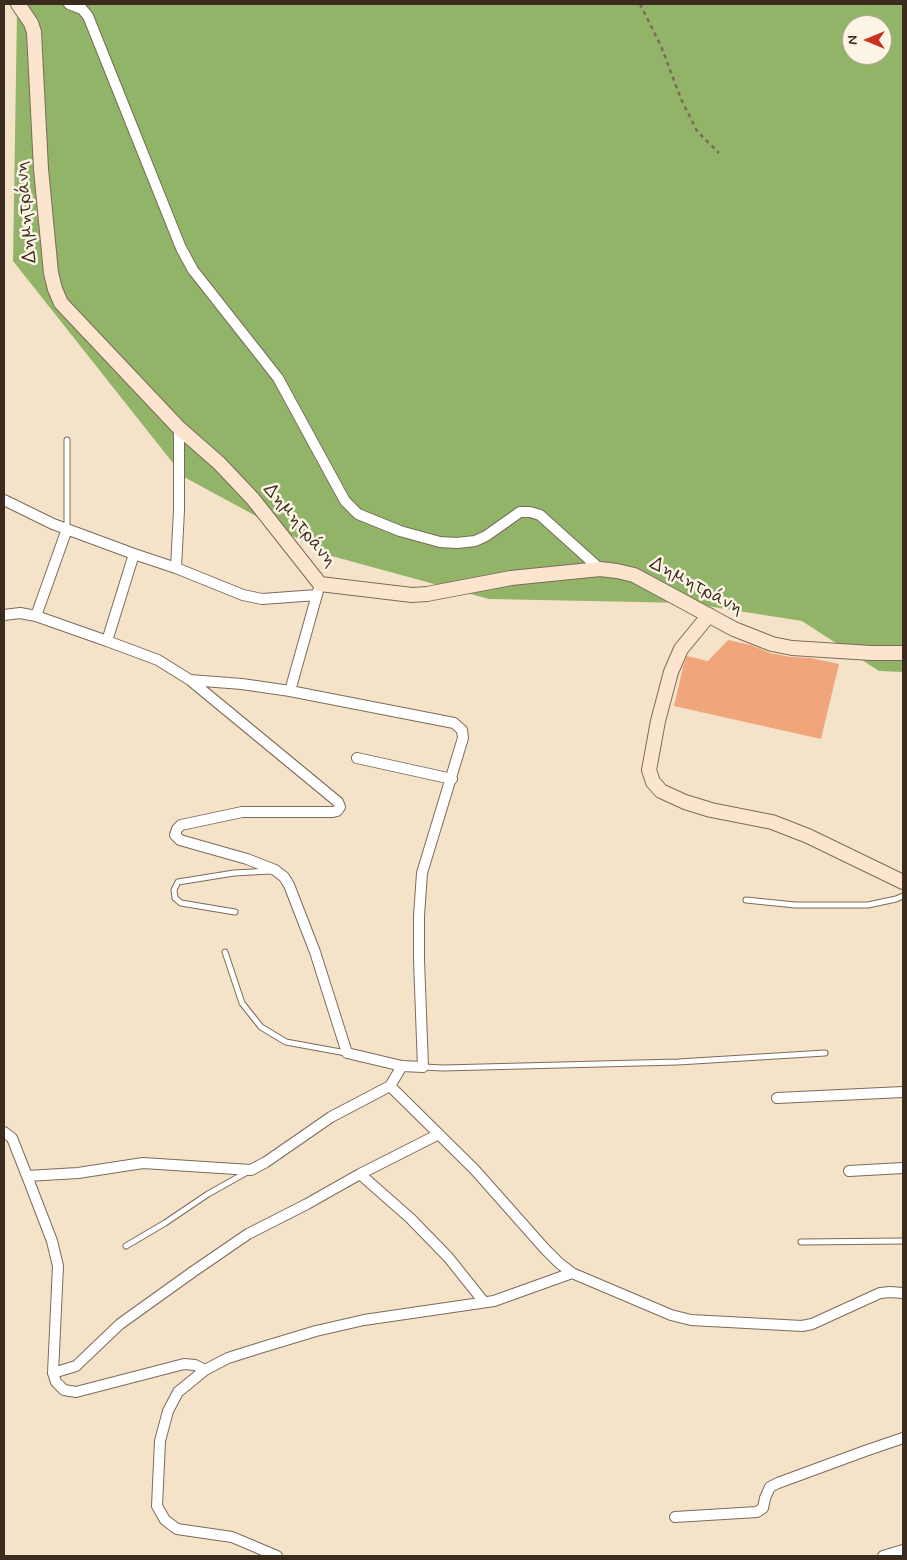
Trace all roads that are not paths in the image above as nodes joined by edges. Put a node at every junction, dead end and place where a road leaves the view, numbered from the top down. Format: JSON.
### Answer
{"nodes":[{"id":1,"x":18,"y":4,"type":"edge"},
{"id":2,"x":69,"y":4,"type":"edge"},
{"id":3,"x":179,"y":428,"type":"junction"},
{"id":4,"x":67,"y":440,"type":"dead end"},
{"id":5,"x":4,"y":500,"type":"edge"},
{"id":6,"x":66,"y":529,"type":"junction"},
{"id":7,"x":134,"y":554,"type":"junction"},
{"id":8,"x":176,"y":568,"type":"junction"},
{"id":9,"x":600,"y":570,"type":"junction"},
{"id":10,"x":319,"y":589,"type":"junction"},
{"id":11,"x":4,"y":615,"type":"edge"},
{"id":12,"x":709,"y":615,"type":"junction"},
{"id":13,"x":36,"y":616,"type":"junction"},
{"id":14,"x":107,"y":641,"type":"junction"},
{"id":15,"x":903,"y":653,"type":"edge"},
{"id":16,"x":190,"y":680,"type":"junction"},
{"id":17,"x":290,"y":691,"type":"junction"},
{"id":18,"x":357,"y":758,"type":"dead end"},
{"id":19,"x":452,"y":779,"type":"junction"},
{"id":20,"x":275,"y":870,"type":"junction"},
{"id":21,"x":903,"y":882,"type":"edge"},
{"id":22,"x":903,"y":896,"type":"edge"},
{"id":23,"x":746,"y":900,"type":"dead end"},
{"id":24,"x":235,"y":912,"type":"dead end"},
{"id":25,"x":225,"y":952,"type":"dead end"},
{"id":26,"x":347,"y":1053,"type":"junction"},
{"id":27,"x":825,"y":1053,"type":"dead end"},
{"id":28,"x":402,"y":1066,"type":"junction"},
{"id":29,"x":423,"y":1068,"type":"junction"},
{"id":30,"x":390,"y":1086,"type":"junction"},
{"id":31,"x":903,"y":1092,"type":"edge"},
{"id":32,"x":777,"y":1098,"type":"dead end"},
{"id":33,"x":4,"y":1133,"type":"edge"},
{"id":34,"x":439,"y":1134,"type":"junction"},
{"id":35,"x":903,"y":1168,"type":"edge"},
{"id":36,"x":251,"y":1170,"type":"junction"},
{"id":37,"x":848,"y":1171,"type":"dead end"},
{"id":38,"x":360,"y":1174,"type":"junction"},
{"id":39,"x":27,"y":1176,"type":"junction"},
{"id":40,"x":903,"y":1241,"type":"edge"},
{"id":41,"x":801,"y":1242,"type":"dead end"},
{"id":42,"x":126,"y":1246,"type":"dead end"},
{"id":43,"x":572,"y":1273,"type":"junction"},
{"id":44,"x":903,"y":1293,"type":"edge"},
{"id":45,"x":484,"y":1302,"type":"junction"},
{"id":46,"x":205,"y":1370,"type":"junction"},
{"id":47,"x":53,"y":1373,"type":"junction"},
{"id":48,"x":903,"y":1438,"type":"edge"},
{"id":49,"x":675,"y":1517,"type":"dead end"},
{"id":50,"x":903,"y":1550,"type":"edge"},
{"id":51,"x":277,"y":1556,"type":"edge"},
{"id":52,"x":883,"y":1556,"type":"edge"}],
"edges":[{"from":1,"to":3,"type":"street","name":"Δημητράνη"},
{"from":2,"to":9,"type":"street"},
{"from":3,"to":8,"type":"street"},
{"from":3,"to":10,"type":"street","name":"Δημητράνη"},
{"from":4,"to":6,"type":"lane"},
{"from":5,"to":6,"type":"street"},
{"from":6,"to":7,"type":"street"},
{"from":6,"to":13,"type":"street"},
{"from":7,"to":8,"type":"street"},
{"from":7,"to":14,"type":"street"},
{"from":8,"to":10,"type":"street"},
{"from":9,"to":10,"type":"street","name":"Δημητράνη"},
{"from":9,"to":12,"type":"street","name":"Δημητράνη"},
{"from":10,"to":17,"type":"street"},
{"from":11,"to":13,"type":"street"},
{"from":12,"to":15,"type":"street","name":"Δημητράνη"},
{"from":12,"to":21,"type":"street"},
{"from":13,"to":14,"type":"street"},
{"from":14,"to":16,"type":"street"},
{"from":16,"to":17,"type":"street"},
{"from":16,"to":20,"type":"street"},
{"from":17,"to":19,"type":"street"},
{"from":18,"to":19,"type":"street"},
{"from":19,"to":29,"type":"street"},
{"from":20,"to":24,"type":"lane"},
{"from":20,"to":26,"type":"street"},
{"from":22,"to":23,"type":"lane"},
{"from":25,"to":26,"type":"lane"},
{"from":26,"to":28,"type":"street"},
{"from":27,"to":29,"type":"lane"},
{"from":28,"to":29,"type":"street"},
{"from":28,"to":30,"type":"street"},
{"from":30,"to":34,"type":"street"},
{"from":30,"to":36,"type":"street"},
{"from":31,"to":32,"type":"street"},
{"from":33,"to":39,"type":"street"},
{"from":34,"to":38,"type":"street"},
{"from":34,"to":43,"type":"street"},
{"from":35,"to":37,"type":"street"},
{"from":36,"to":39,"type":"street"},
{"from":36,"to":42,"type":"lane"},
{"from":38,"to":45,"type":"street"},
{"from":38,"to":47,"type":"street"},
{"from":39,"to":47,"type":"street"},
{"from":40,"to":41,"type":"lane"},
{"from":43,"to":44,"type":"street"},
{"from":43,"to":45,"type":"street"},
{"from":45,"to":46,"type":"street"},
{"from":46,"to":47,"type":"street"},
{"from":46,"to":51,"type":"street"},
{"from":48,"to":49,"type":"street"},
{"from":50,"to":52,"type":"street"}]}
